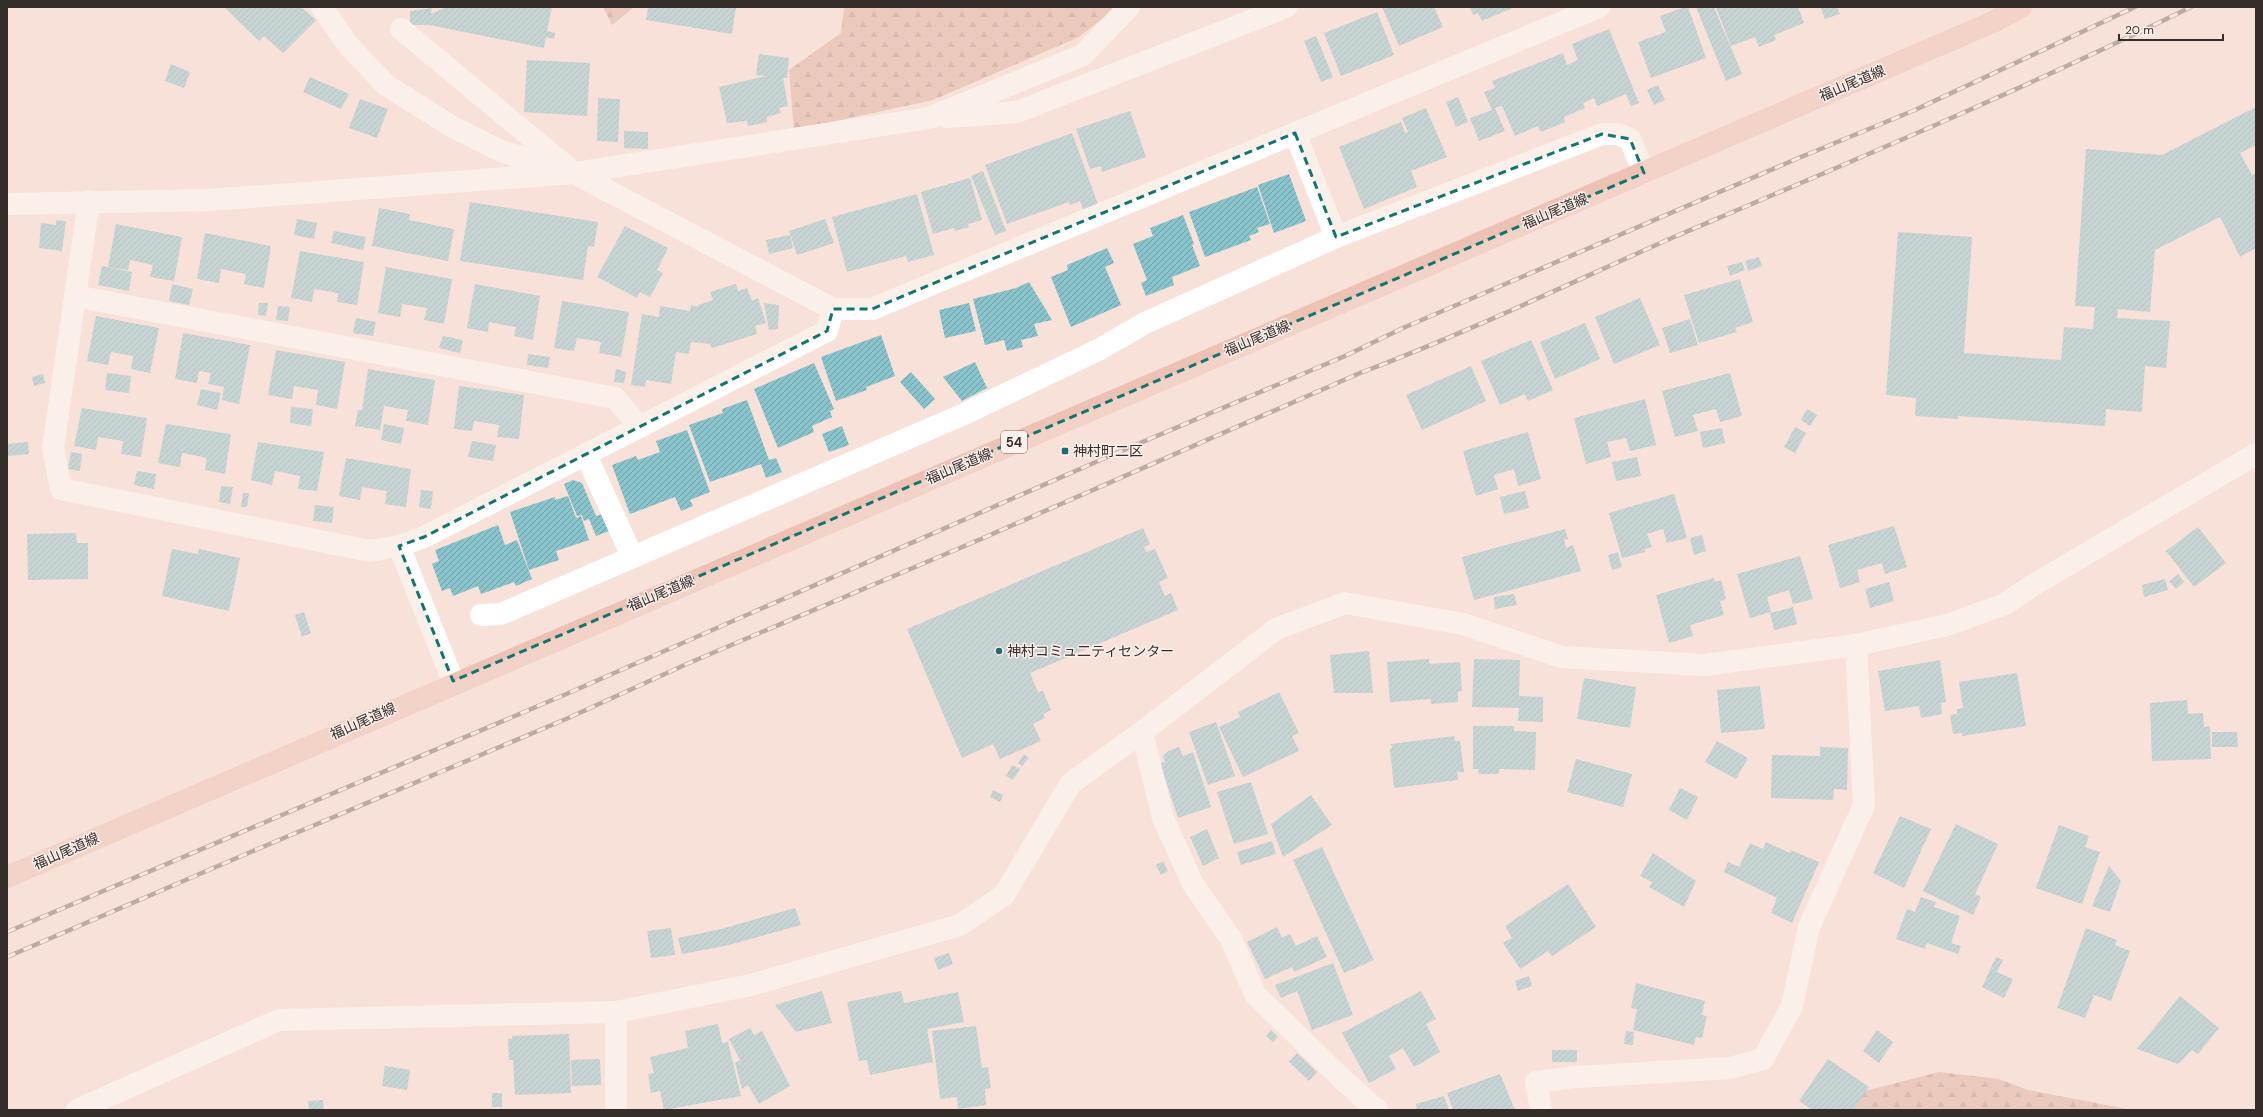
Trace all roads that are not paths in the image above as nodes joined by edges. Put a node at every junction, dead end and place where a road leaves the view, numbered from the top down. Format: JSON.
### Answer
{"nodes":[{"id":1,"x":322,"y":7,"type":"edge"},
{"id":2,"x":1129,"y":7,"type":"edge"},
{"id":3,"x":1286,"y":7,"type":"edge"},
{"id":4,"x":1599,"y":7,"type":"edge"},
{"id":5,"x":2021,"y":7,"type":"edge"},
{"id":6,"x":401,"y":29,"type":"dead end"},
{"id":7,"x":929,"y":118,"type":"junction"},
{"id":8,"x":1295,"y":133,"type":"junction"},
{"id":9,"x":574,"y":173,"type":"junction"},
{"id":10,"x":1644,"y":173,"type":"junction"},
{"id":11,"x":89,"y":201,"type":"junction"},
{"id":12,"x":7,"y":204,"type":"edge"},
{"id":13,"x":1336,"y":237,"type":"junction"},
{"id":14,"x":75,"y":296,"type":"junction"},
{"id":15,"x":833,"y":309,"type":"junction"},
{"id":16,"x":640,"y":427,"type":"junction"},
{"id":17,"x":2256,"y":454,"type":"edge"},
{"id":18,"x":586,"y":455,"type":"junction"},
{"id":19,"x":399,"y":546,"type":"junction"},
{"id":20,"x":632,"y":556,"type":"junction"},
{"id":21,"x":481,"y":615,"type":"dead end"},
{"id":22,"x":1856,"y":645,"type":"junction"},
{"id":23,"x":453,"y":681,"type":"junction"},
{"id":24,"x":1142,"y":732,"type":"junction"},
{"id":25,"x":7,"y":877,"type":"edge"},
{"id":26,"x":616,"y":1012,"type":"junction"},
{"id":27,"x":77,"y":1110,"type":"edge"},
{"id":28,"x":616,"y":1110,"type":"edge"},
{"id":29,"x":1378,"y":1110,"type":"edge"},
{"id":30,"x":1541,"y":1110,"type":"edge"}],
"edges":[{"from":1,"to":9,"type":"street"},
{"from":2,"to":7,"type":"street"},
{"from":3,"to":7,"type":"street"},
{"from":4,"to":8,"type":"street"},
{"from":5,"to":10,"type":"main road","name":"福山尾道線","number":"54"},
{"from":6,"to":9,"type":"street"},
{"from":7,"to":9,"type":"street"},
{"from":8,"to":13,"type":"street"},
{"from":8,"to":15,"type":"street"},
{"from":9,"to":11,"type":"street"},
{"from":9,"to":15,"type":"street"},
{"from":10,"to":13,"type":"street"},
{"from":10,"to":23,"type":"main road","name":"福山尾道線","number":"54"},
{"from":11,"to":12,"type":"street"},
{"from":11,"to":14,"type":"street"},
{"from":13,"to":20,"type":"street"},
{"from":14,"to":16,"type":"street"},
{"from":14,"to":19,"type":"street"},
{"from":15,"to":16,"type":"street"},
{"from":16,"to":18,"type":"street"},
{"from":17,"to":22,"type":"street"},
{"from":18,"to":19,"type":"street"},
{"from":18,"to":20,"type":"street"},
{"from":19,"to":23,"type":"street"},
{"from":20,"to":21,"type":"street"},
{"from":22,"to":24,"type":"street"},
{"from":22,"to":30,"type":"street"},
{"from":23,"to":25,"type":"main road","name":"福山尾道線","number":"54"},
{"from":24,"to":26,"type":"street"},
{"from":24,"to":29,"type":"street"},
{"from":26,"to":27,"type":"street"},
{"from":26,"to":28,"type":"street"}]}
